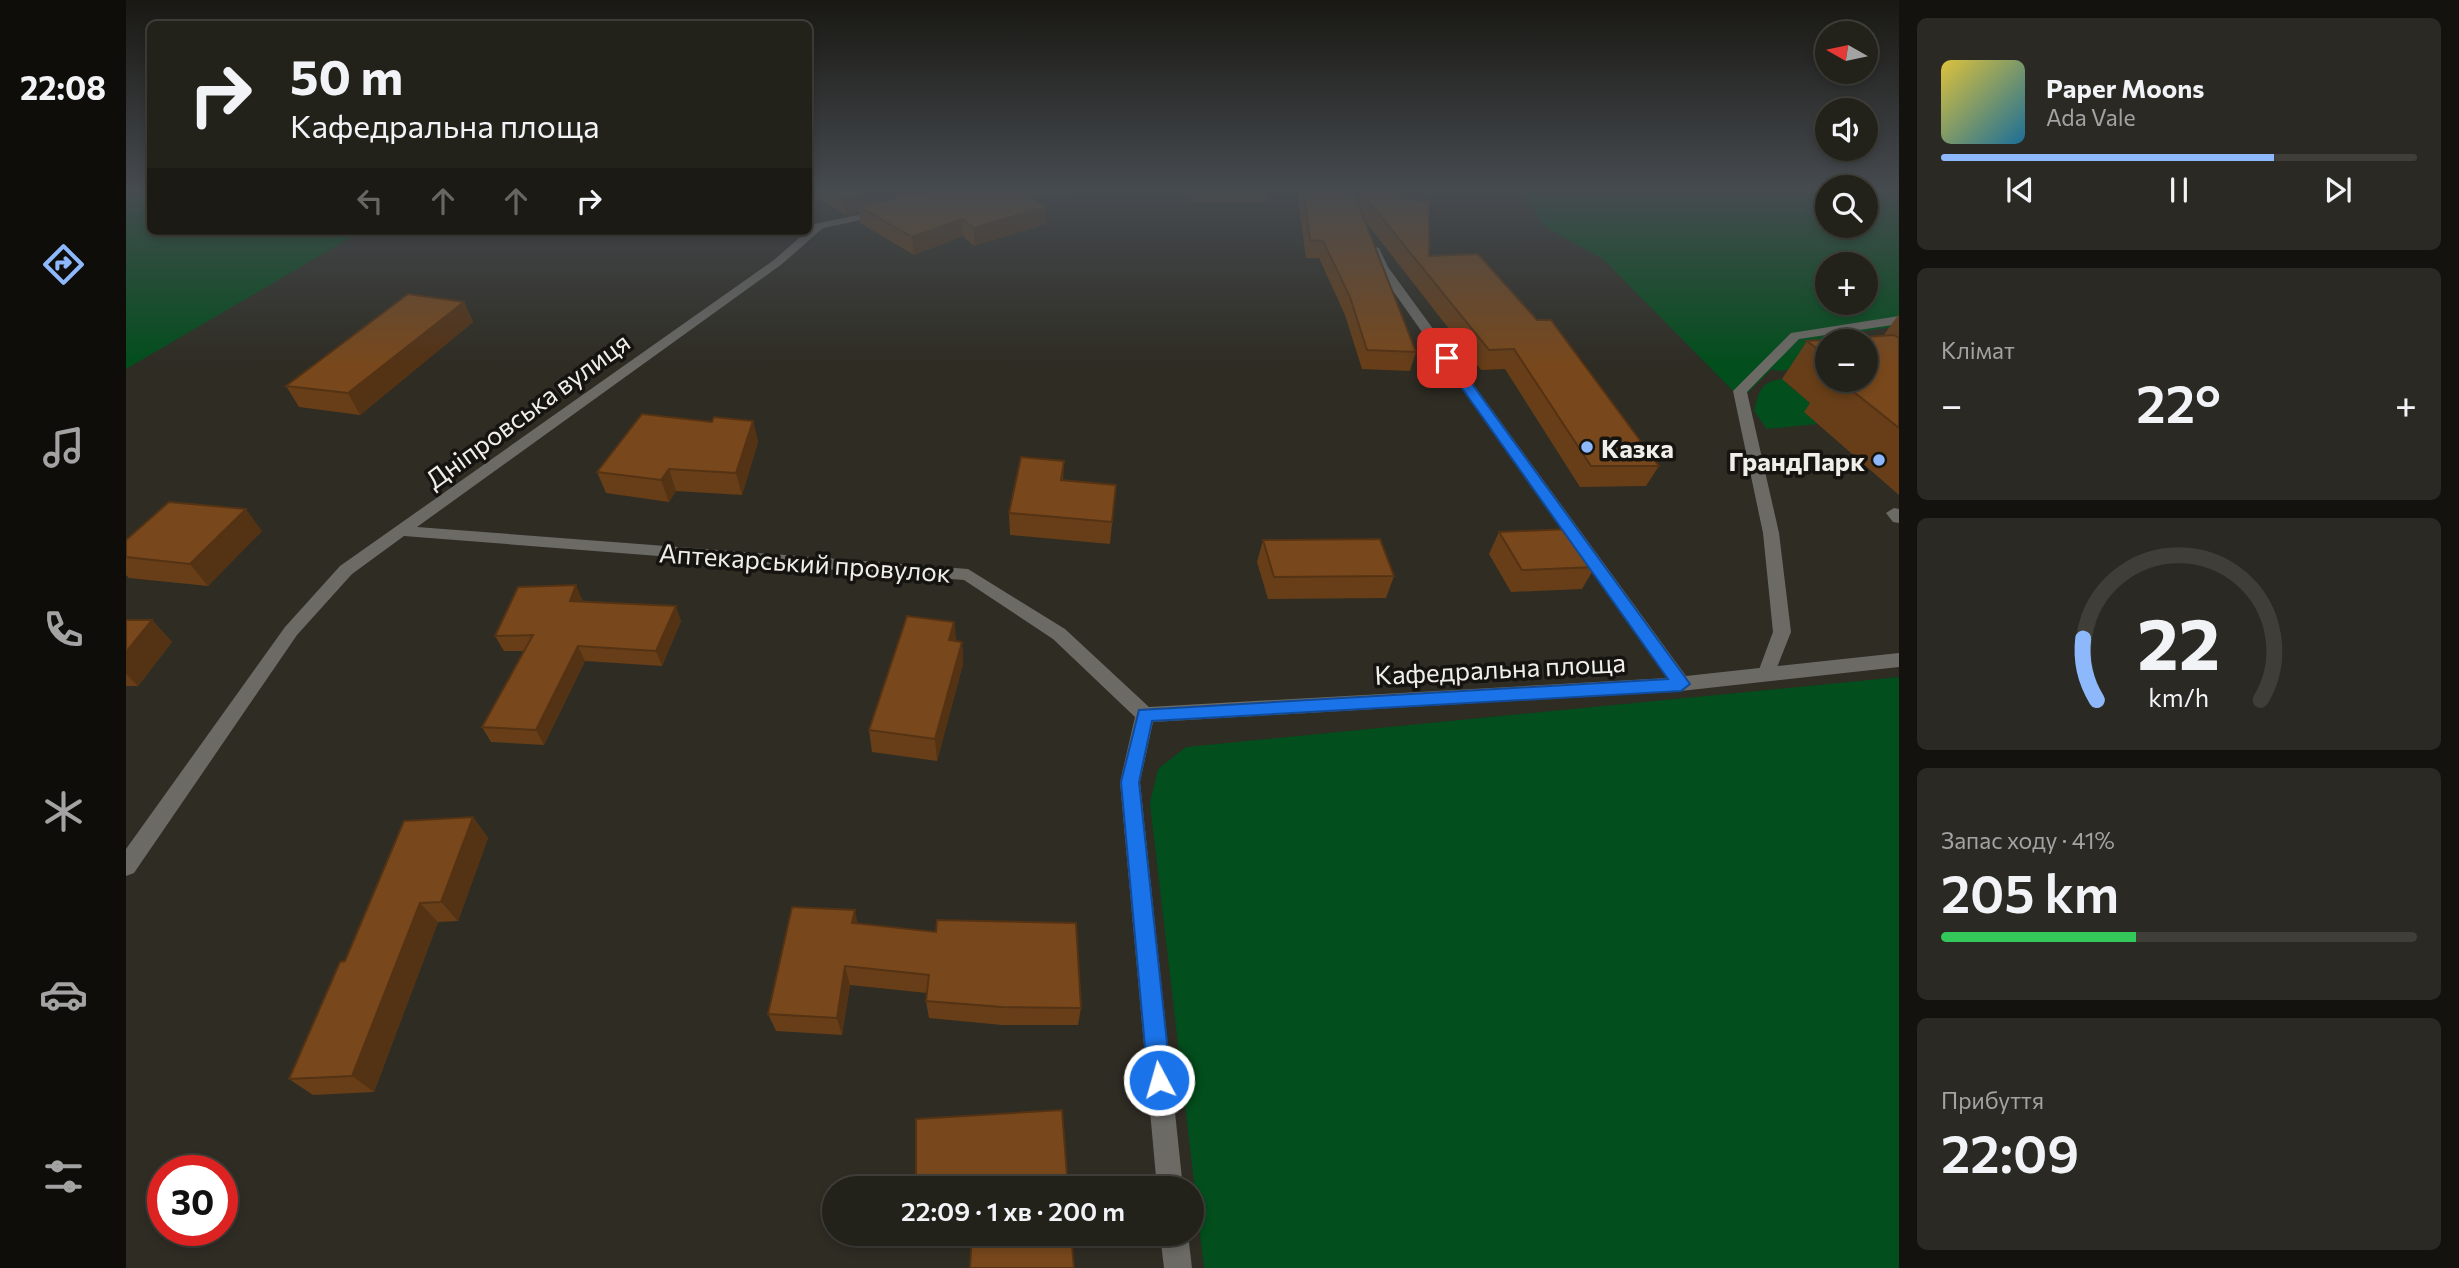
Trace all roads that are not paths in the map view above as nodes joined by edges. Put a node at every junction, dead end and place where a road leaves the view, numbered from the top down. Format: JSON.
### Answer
{"nodes":[{"id":1,"x":795,"y":247,"type":"edge"},
{"id":2,"x":1374,"y":247,"type":"edge"},
{"id":3,"x":1899,"y":320,"type":"edge"},
{"id":4,"x":1838,"y":329,"type":"edge"},
{"id":5,"x":1815,"y":333,"type":"edge"},
{"id":6,"x":401,"y":531,"type":"junction"},
{"id":7,"x":1899,"y":660,"type":"edge"},
{"id":8,"x":1766,"y":675,"type":"junction"},
{"id":9,"x":1681,"y":684,"type":"junction"},
{"id":10,"x":1145,"y":715,"type":"junction"},
{"id":11,"x":126,"y":866,"type":"edge"},
{"id":12,"x":1169,"y":1176,"type":"edge"},
{"id":13,"x":1175,"y":1246,"type":"edge"},
{"id":14,"x":1178,"y":1268,"type":"edge"}],
"edges":[{"from":1,"to":6,"type":"street","name":"Дніпровська вулиця"},
{"from":2,"to":9,"type":"street"},
{"from":3,"to":4,"type":"street"},
{"from":5,"to":8,"type":"street"},
{"from":6,"to":10,"type":"street","name":"Аптекарський провулок"},
{"from":6,"to":11,"type":"street","name":"Дніпровська вулиця"},
{"from":7,"to":8,"type":"street","name":"Кафедральна площа"},
{"from":8,"to":9,"type":"street","name":"Кафедральна площа"},
{"from":9,"to":10,"type":"street","name":"Кафедральна площа"},
{"from":10,"to":12,"type":"street"},
{"from":13,"to":14,"type":"street"}]}
